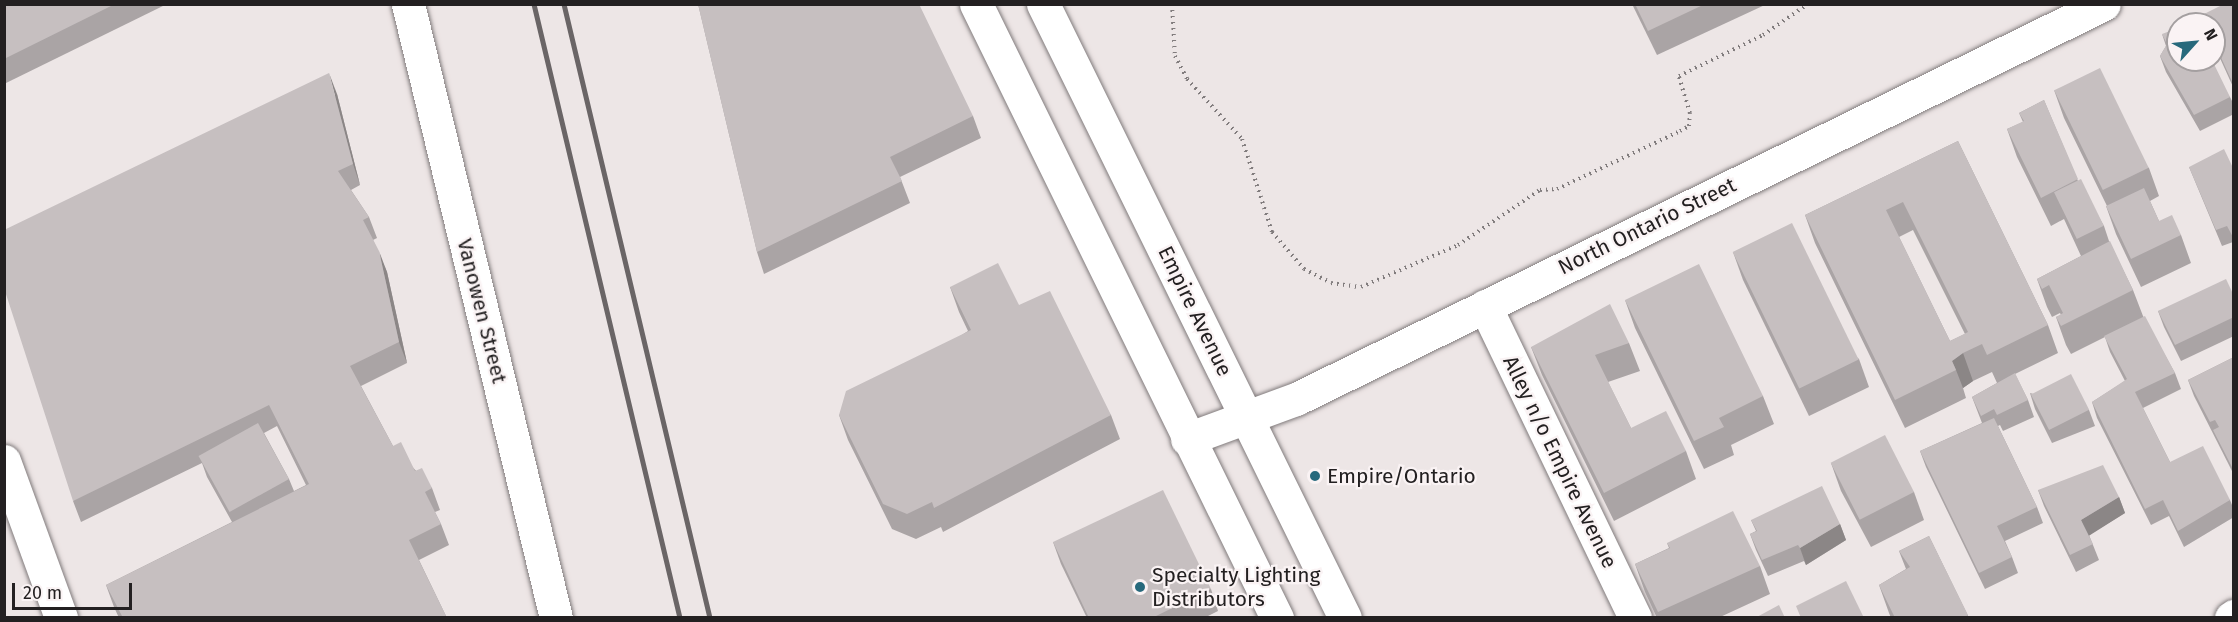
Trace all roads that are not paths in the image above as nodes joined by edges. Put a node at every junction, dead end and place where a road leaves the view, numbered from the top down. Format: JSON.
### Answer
{"nodes":[{"id":1,"x":408,"y":4,"type":"edge"},
{"id":2,"x":976,"y":4,"type":"edge"},
{"id":3,"x":1043,"y":4,"type":"edge"},
{"id":4,"x":2104,"y":4,"type":"edge"},
{"id":5,"x":1485,"y":306,"type":"junction"},
{"id":6,"x":1247,"y":416,"type":"junction"},
{"id":7,"x":1187,"y":439,"type":"junction"},
{"id":8,"x":4,"y":461,"type":"edge"},
{"id":9,"x":61,"y":618,"type":"edge"},
{"id":10,"x":556,"y":618,"type":"edge"},
{"id":11,"x":1277,"y":618,"type":"edge"},
{"id":12,"x":1345,"y":618,"type":"edge"},
{"id":13,"x":1635,"y":618,"type":"edge"}],
"edges":[{"from":1,"to":10,"type":"main road","name":"Vanowen Street"},
{"from":2,"to":7,"type":"main road"},
{"from":3,"to":6,"type":"main road","name":"Empire Avenue"},
{"from":4,"to":5,"type":"main road","name":"North Ontario Street"},
{"from":5,"to":6,"type":"main road","name":"North Ontario Street"},
{"from":5,"to":13,"type":"main road","name":"Alley n/o Empire Avenue"},
{"from":6,"to":7,"type":"main road","name":"North Ontario Street"},
{"from":6,"to":12,"type":"main road","name":"Empire Avenue"},
{"from":7,"to":11,"type":"main road"},
{"from":8,"to":9,"type":"main road"}]}
